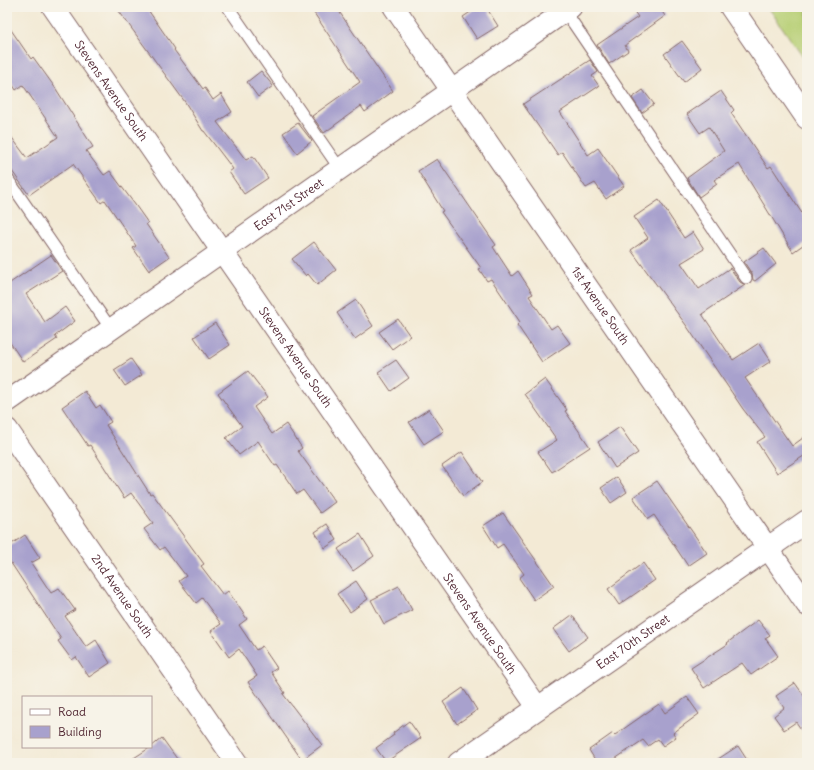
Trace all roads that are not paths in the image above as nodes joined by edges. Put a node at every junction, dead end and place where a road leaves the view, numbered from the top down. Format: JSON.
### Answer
{"nodes":[{"id":1,"x":53,"y":7,"type":"edge"},
{"id":2,"x":228,"y":7,"type":"edge"},
{"id":3,"x":394,"y":7,"type":"edge"},
{"id":4,"x":730,"y":7,"type":"edge"},
{"id":5,"x":566,"y":8,"type":"edge"},
{"id":6,"x":451,"y":91,"type":"junction"},
{"id":7,"x":807,"y":118,"type":"edge"},
{"id":8,"x":340,"y":169,"type":"junction"},
{"id":9,"x":7,"y":178,"type":"edge"},
{"id":10,"x":222,"y":251,"type":"junction"},
{"id":11,"x":746,"y":278,"type":"dead end"},
{"id":12,"x":111,"y":329,"type":"junction"},
{"id":13,"x":7,"y":402,"type":"edge"},
{"id":14,"x":7,"y":429,"type":"edge"},
{"id":15,"x":807,"y":521,"type":"edge"},
{"id":16,"x":768,"y":548,"type":"junction"},
{"id":17,"x":807,"y":605,"type":"edge"},
{"id":18,"x":538,"y":708,"type":"junction"},
{"id":19,"x":237,"y":763,"type":"edge"},
{"id":20,"x":459,"y":763,"type":"edge"}],
"edges":[{"from":1,"to":10,"type":"street","name":"Stevens Avenue South"},
{"from":2,"to":8,"type":"lane"},
{"from":3,"to":6,"type":"street","name":"1st Avenue South"},
{"from":4,"to":7,"type":"street"},
{"from":5,"to":6,"type":"street","name":"East 71st Street"},
{"from":5,"to":11,"type":"lane"},
{"from":6,"to":8,"type":"street","name":"East 71st Street"},
{"from":6,"to":16,"type":"street","name":"1st Avenue South"},
{"from":8,"to":10,"type":"street","name":"East 71st Street"},
{"from":9,"to":12,"type":"lane"},
{"from":10,"to":12,"type":"street","name":"East 71st Street"},
{"from":10,"to":18,"type":"street","name":"Stevens Avenue South"},
{"from":12,"to":13,"type":"street","name":"East 71st Street"},
{"from":14,"to":19,"type":"street","name":"2nd Avenue South"},
{"from":15,"to":16,"type":"street","name":"East 70th Street"},
{"from":16,"to":17,"type":"street","name":"1st Avenue South"},
{"from":16,"to":18,"type":"street","name":"East 70th Street"},
{"from":18,"to":20,"type":"street","name":"East 70th Street"}]}
